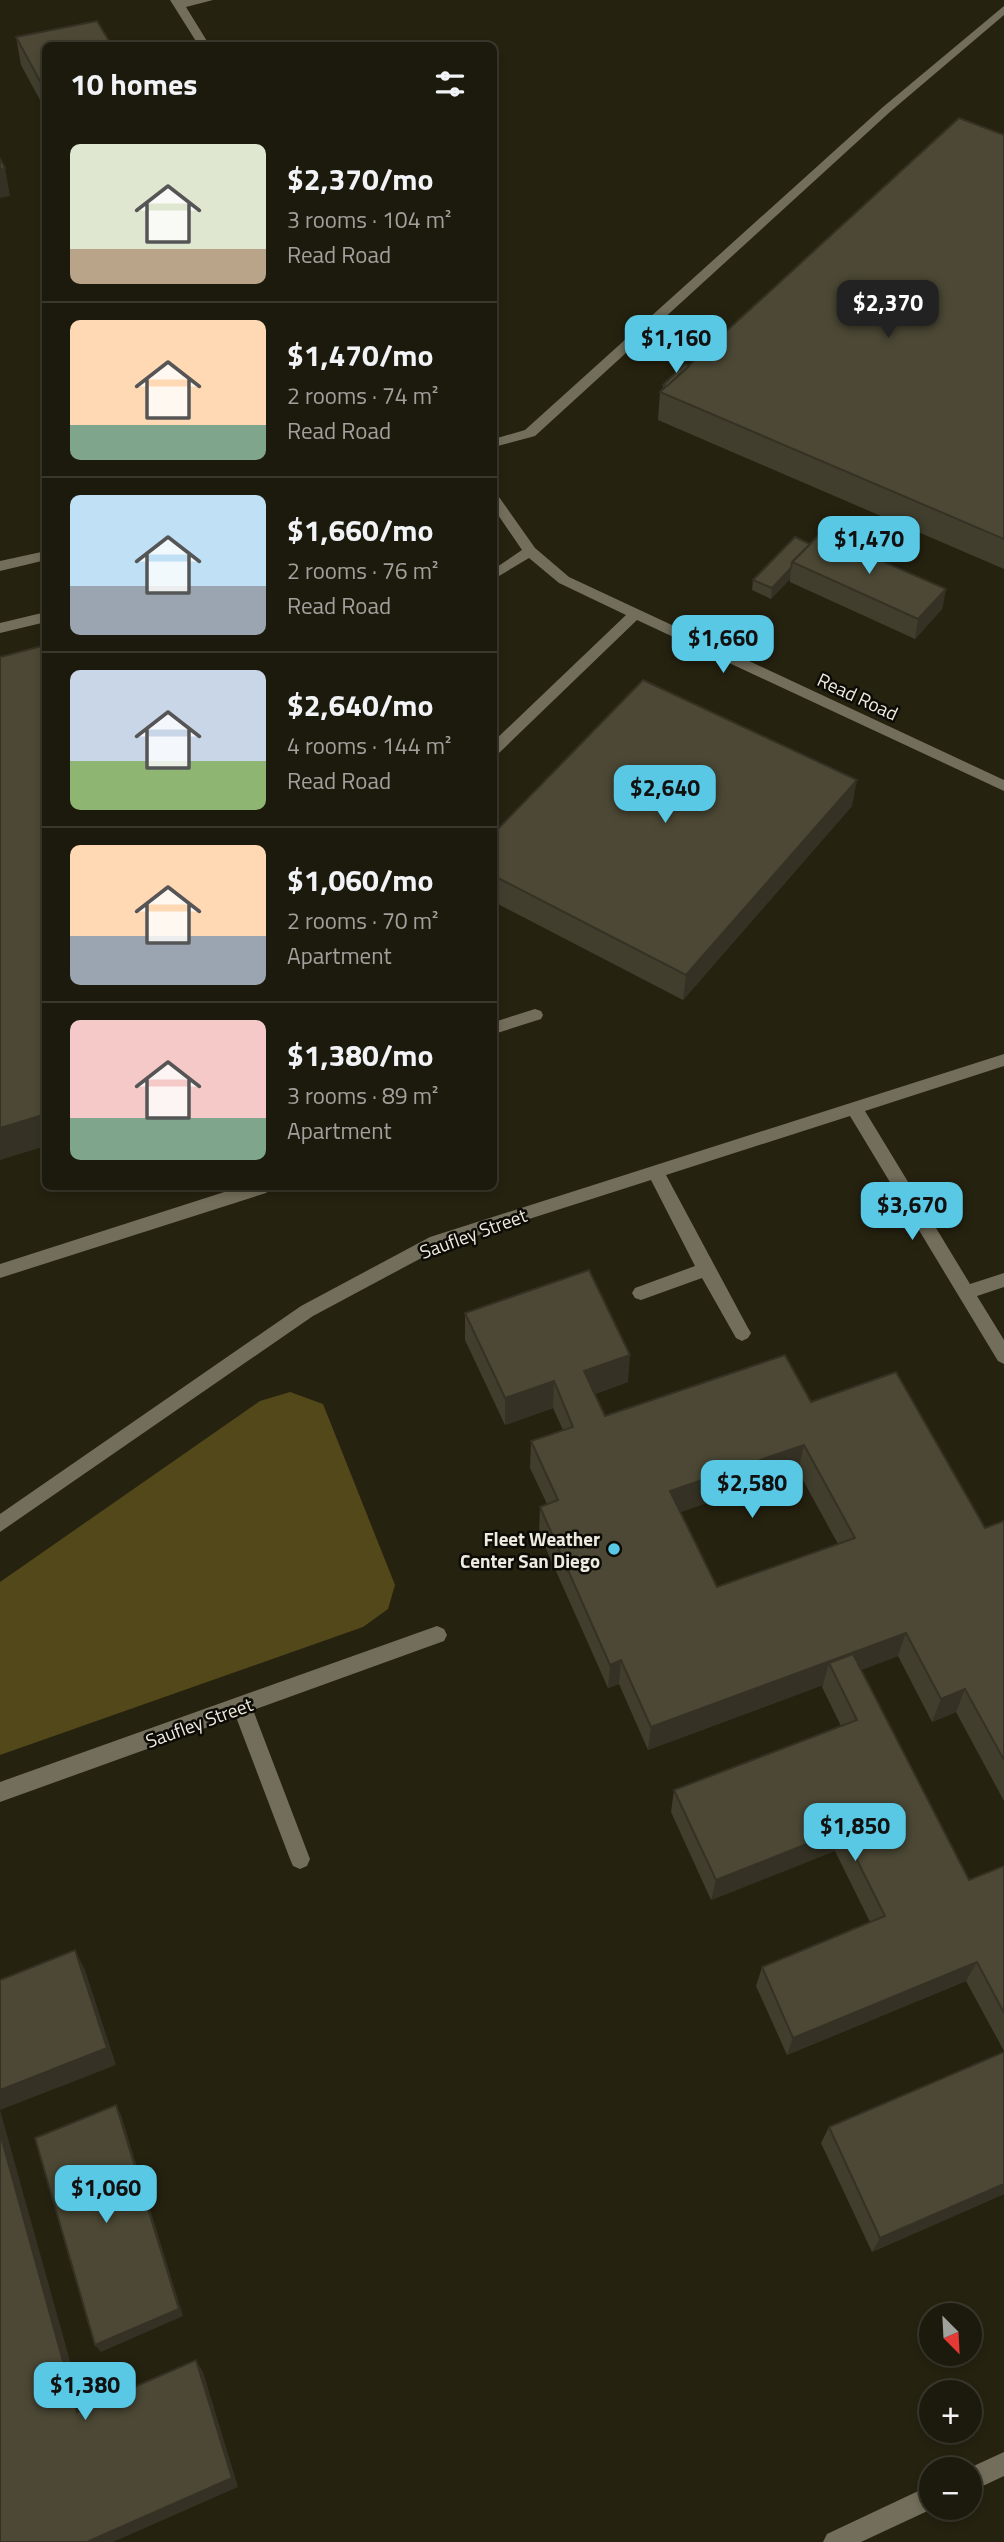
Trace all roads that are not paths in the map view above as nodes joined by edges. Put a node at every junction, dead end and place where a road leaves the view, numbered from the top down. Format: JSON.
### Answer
{"nodes":[{"id":1,"x":207,"y":0,"type":"edge"},
{"id":2,"x":178,"y":3,"type":"edge"},
{"id":3,"x":1004,"y":9,"type":"edge"},
{"id":4,"x":202,"y":42,"type":"edge"},
{"id":5,"x":497,"y":442,"type":"edge"},
{"id":6,"x":497,"y":504,"type":"edge"},
{"id":7,"x":530,"y":551,"type":"junction"},
{"id":8,"x":42,"y":556,"type":"edge"},
{"id":9,"x":0,"y":566,"type":"edge"},
{"id":10,"x":497,"y":573,"type":"edge"},
{"id":11,"x":634,"y":615,"type":"junction"},
{"id":12,"x":42,"y":618,"type":"edge"},
{"id":13,"x":0,"y":628,"type":"edge"},
{"id":14,"x":497,"y":746,"type":"edge"},
{"id":15,"x":1004,"y":786,"type":"edge"},
{"id":16,"x":535,"y":1015,"type":"dead end"},
{"id":17,"x":497,"y":1027,"type":"edge"},
{"id":18,"x":1004,"y":1060,"type":"edge"},
{"id":19,"x":854,"y":1108,"type":"junction"},
{"id":20,"x":656,"y":1171,"type":"junction"},
{"id":21,"x":253,"y":1190,"type":"edge"},
{"id":22,"x":706,"y":1269,"type":"junction"},
{"id":23,"x":0,"y":1270,"type":"edge"},
{"id":24,"x":1004,"y":1280,"type":"edge"},
{"id":25,"x":641,"y":1293,"type":"dead end"},
{"id":26,"x":965,"y":1293,"type":"junction"},
{"id":27,"x":742,"y":1333,"type":"dead end"},
{"id":28,"x":1004,"y":1356,"type":"edge"},
{"id":29,"x":0,"y":1524,"type":"edge"},
{"id":30,"x":437,"y":1635,"type":"dead end"},
{"id":31,"x":242,"y":1707,"type":"junction"},
{"id":32,"x":0,"y":1792,"type":"edge"},
{"id":33,"x":300,"y":1858,"type":"dead end"},
{"id":34,"x":1004,"y":2464,"type":"edge"},
{"id":35,"x":982,"y":2474,"type":"edge"},
{"id":36,"x":919,"y":2503,"type":"edge"},
{"id":37,"x":835,"y":2542,"type":"edge"}],
"edges":[{"from":1,"to":2,"type":"street"},
{"from":2,"to":4,"type":"street"},
{"from":3,"to":5,"type":"street"},
{"from":6,"to":7,"type":"street","name":"Read Road"},
{"from":7,"to":10,"type":"street"},
{"from":7,"to":11,"type":"street","name":"Read Road"},
{"from":8,"to":9,"type":"street"},
{"from":11,"to":14,"type":"street"},
{"from":11,"to":15,"type":"street","name":"Read Road"},
{"from":12,"to":13,"type":"street"},
{"from":16,"to":17,"type":"street"},
{"from":18,"to":19,"type":"street","name":"Saufley Street"},
{"from":19,"to":20,"type":"street","name":"Saufley Street"},
{"from":19,"to":26,"type":"street"},
{"from":20,"to":22,"type":"street"},
{"from":20,"to":29,"type":"street","name":"Saufley Street"},
{"from":21,"to":23,"type":"street"},
{"from":22,"to":25,"type":"street"},
{"from":22,"to":27,"type":"street"},
{"from":24,"to":26,"type":"street"},
{"from":26,"to":28,"type":"street"},
{"from":30,"to":31,"type":"street","name":"Saufley Street"},
{"from":31,"to":32,"type":"street","name":"Saufley Street"},
{"from":31,"to":33,"type":"street"},
{"from":34,"to":35,"type":"street"},
{"from":36,"to":37,"type":"street"}]}
